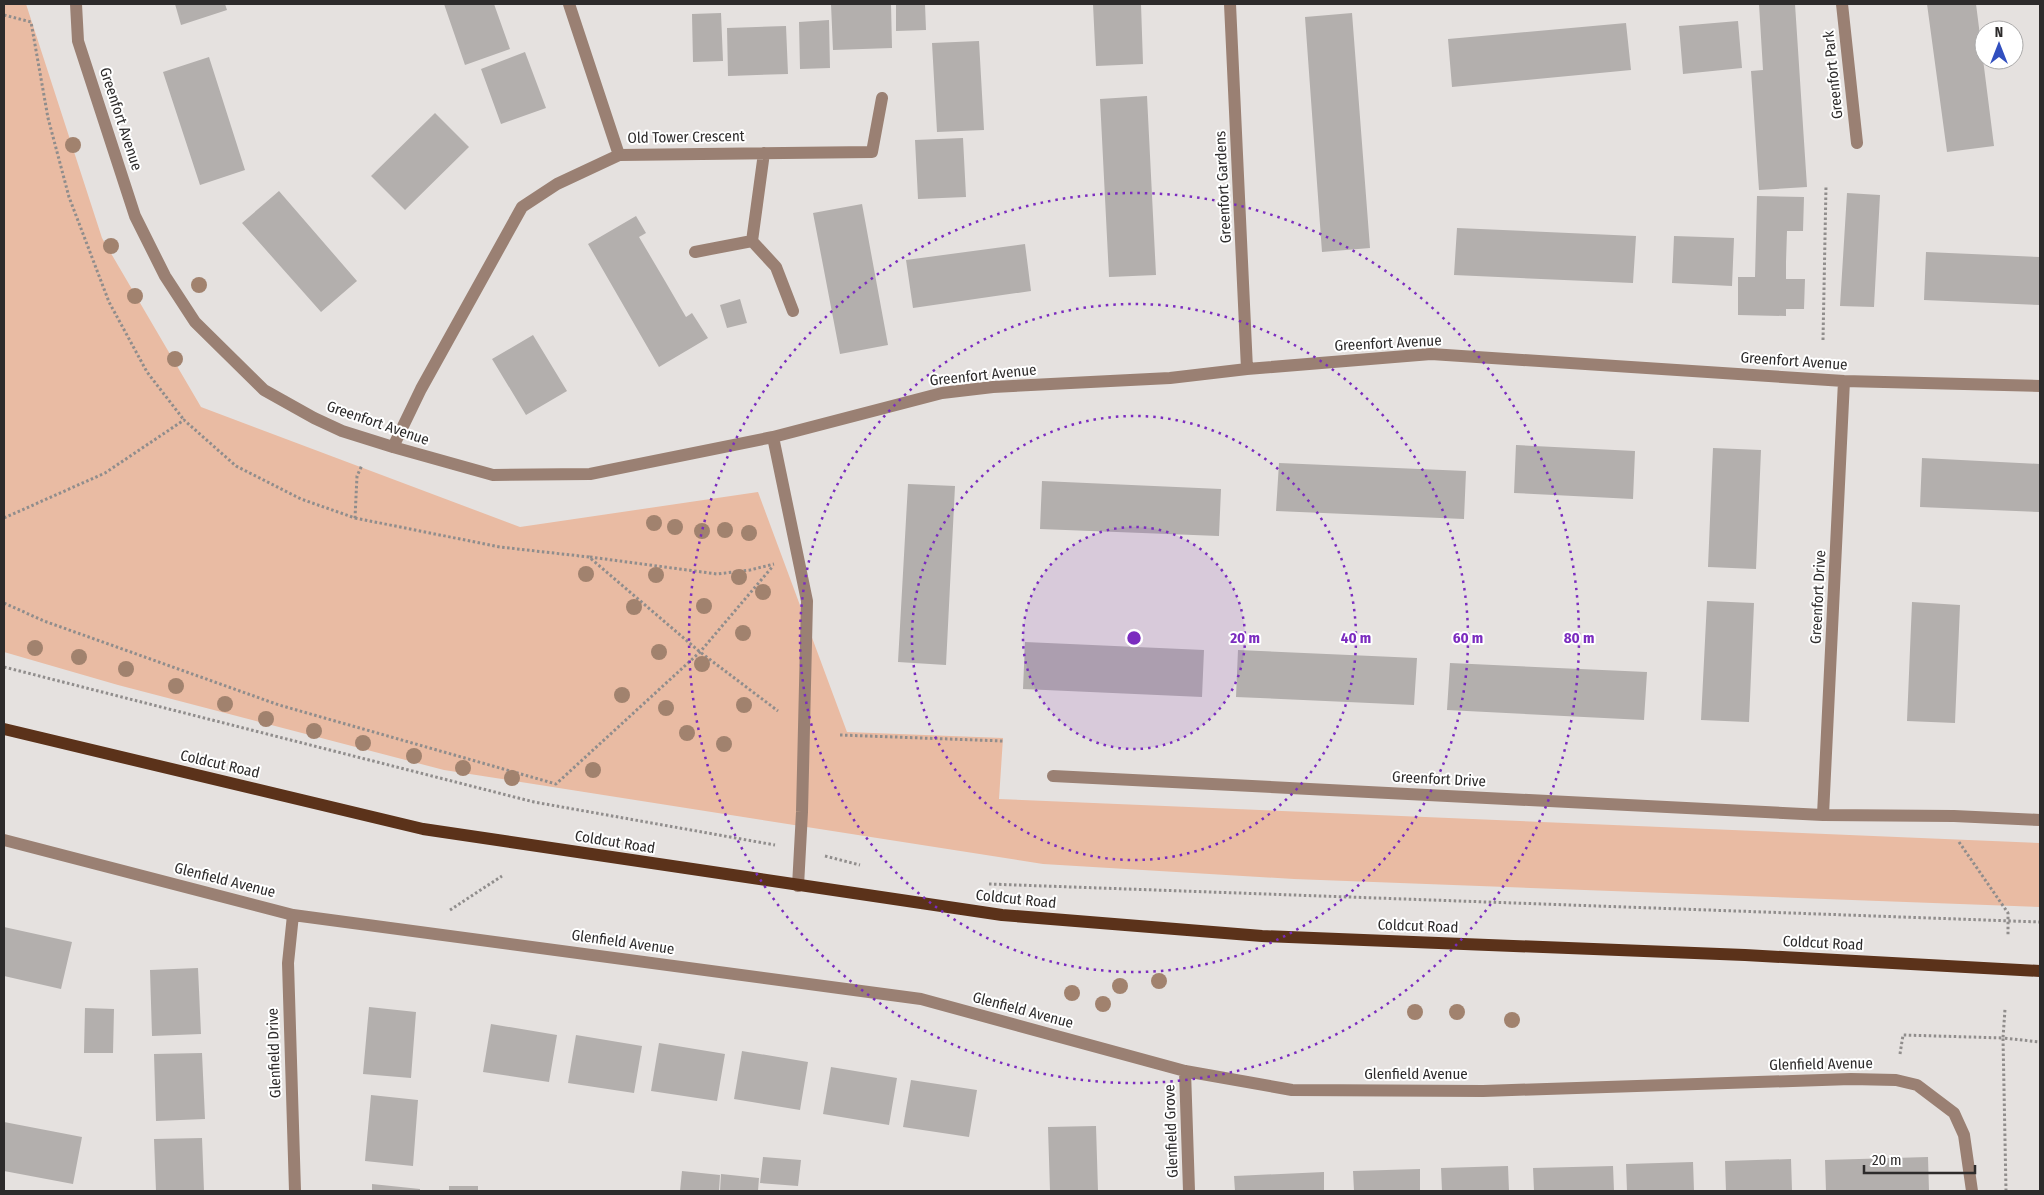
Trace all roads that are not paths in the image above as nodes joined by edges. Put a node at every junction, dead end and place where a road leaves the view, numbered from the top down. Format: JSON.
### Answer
{"nodes":[{"id":1,"x":76,"y":4,"type":"edge"},
{"id":2,"x":569,"y":4,"type":"edge"},
{"id":3,"x":1230,"y":4,"type":"edge"},
{"id":4,"x":1842,"y":4,"type":"edge"},
{"id":5,"x":882,"y":98,"type":"dead end"},
{"id":6,"x":1857,"y":144,"type":"dead end"},
{"id":7,"x":764,"y":153,"type":"junction"},
{"id":8,"x":619,"y":155,"type":"junction"},
{"id":9,"x":752,"y":241,"type":"junction"},
{"id":10,"x":694,"y":252,"type":"dead end"},
{"id":11,"x":793,"y":311,"type":"dead end"},
{"id":12,"x":1248,"y":369,"type":"junction"},
{"id":13,"x":1844,"y":381,"type":"junction"},
{"id":14,"x":2040,"y":386,"type":"edge"},
{"id":15,"x":773,"y":437,"type":"junction"},
{"id":16,"x":393,"y":447,"type":"junction"},
{"id":17,"x":4,"y":730,"type":"edge"},
{"id":18,"x":1053,"y":776,"type":"dead end"},
{"id":19,"x":1823,"y":815,"type":"junction"},
{"id":20,"x":2040,"y":820,"type":"edge"},
{"id":21,"x":4,"y":840,"type":"edge"},
{"id":22,"x":798,"y":886,"type":"junction"},
{"id":23,"x":293,"y":914,"type":"junction"},
{"id":24,"x":2040,"y":971,"type":"edge"},
{"id":25,"x":1185,"y":1070,"type":"junction"},
{"id":26,"x":295,"y":1191,"type":"edge"},
{"id":27,"x":1189,"y":1191,"type":"edge"},
{"id":28,"x":1972,"y":1191,"type":"edge"}],
"edges":[{"from":1,"to":16,"type":"street","name":"Greenfort Avenue"},
{"from":2,"to":8,"type":"street"},
{"from":3,"to":12,"type":"street","name":"Greenfort Gardens"},
{"from":4,"to":6,"type":"street","name":"Greenfort Park"},
{"from":5,"to":7,"type":"street","name":"Old Tower Crescent"},
{"from":7,"to":8,"type":"street","name":"Old Tower Crescent"},
{"from":7,"to":9,"type":"street"},
{"from":8,"to":16,"type":"street","name":"Old Tower Crescent"},
{"from":9,"to":10,"type":"street"},
{"from":9,"to":11,"type":"street"},
{"from":12,"to":13,"type":"street","name":"Greenfort Avenue"},
{"from":12,"to":15,"type":"street","name":"Greenfort Avenue"},
{"from":13,"to":14,"type":"street","name":"Greenfort Avenue"},
{"from":13,"to":19,"type":"street","name":"Greenfort Drive"},
{"from":15,"to":16,"type":"street","name":"Greenfort Avenue"},
{"from":15,"to":22,"type":"street"},
{"from":17,"to":22,"type":"main road","name":"Coldcut Road"},
{"from":18,"to":19,"type":"street","name":"Greenfort Drive"},
{"from":19,"to":20,"type":"street","name":"Greenfort Drive"},
{"from":21,"to":23,"type":"street","name":"Glenfield Avenue"},
{"from":22,"to":24,"type":"main road","name":"Coldcut Road"},
{"from":23,"to":25,"type":"street","name":"Glenfield Avenue"},
{"from":23,"to":26,"type":"street","name":"Glenfield Drive"},
{"from":25,"to":27,"type":"street","name":"Glenfield Grove"},
{"from":25,"to":28,"type":"street","name":"Glenfield Avenue"}]}
